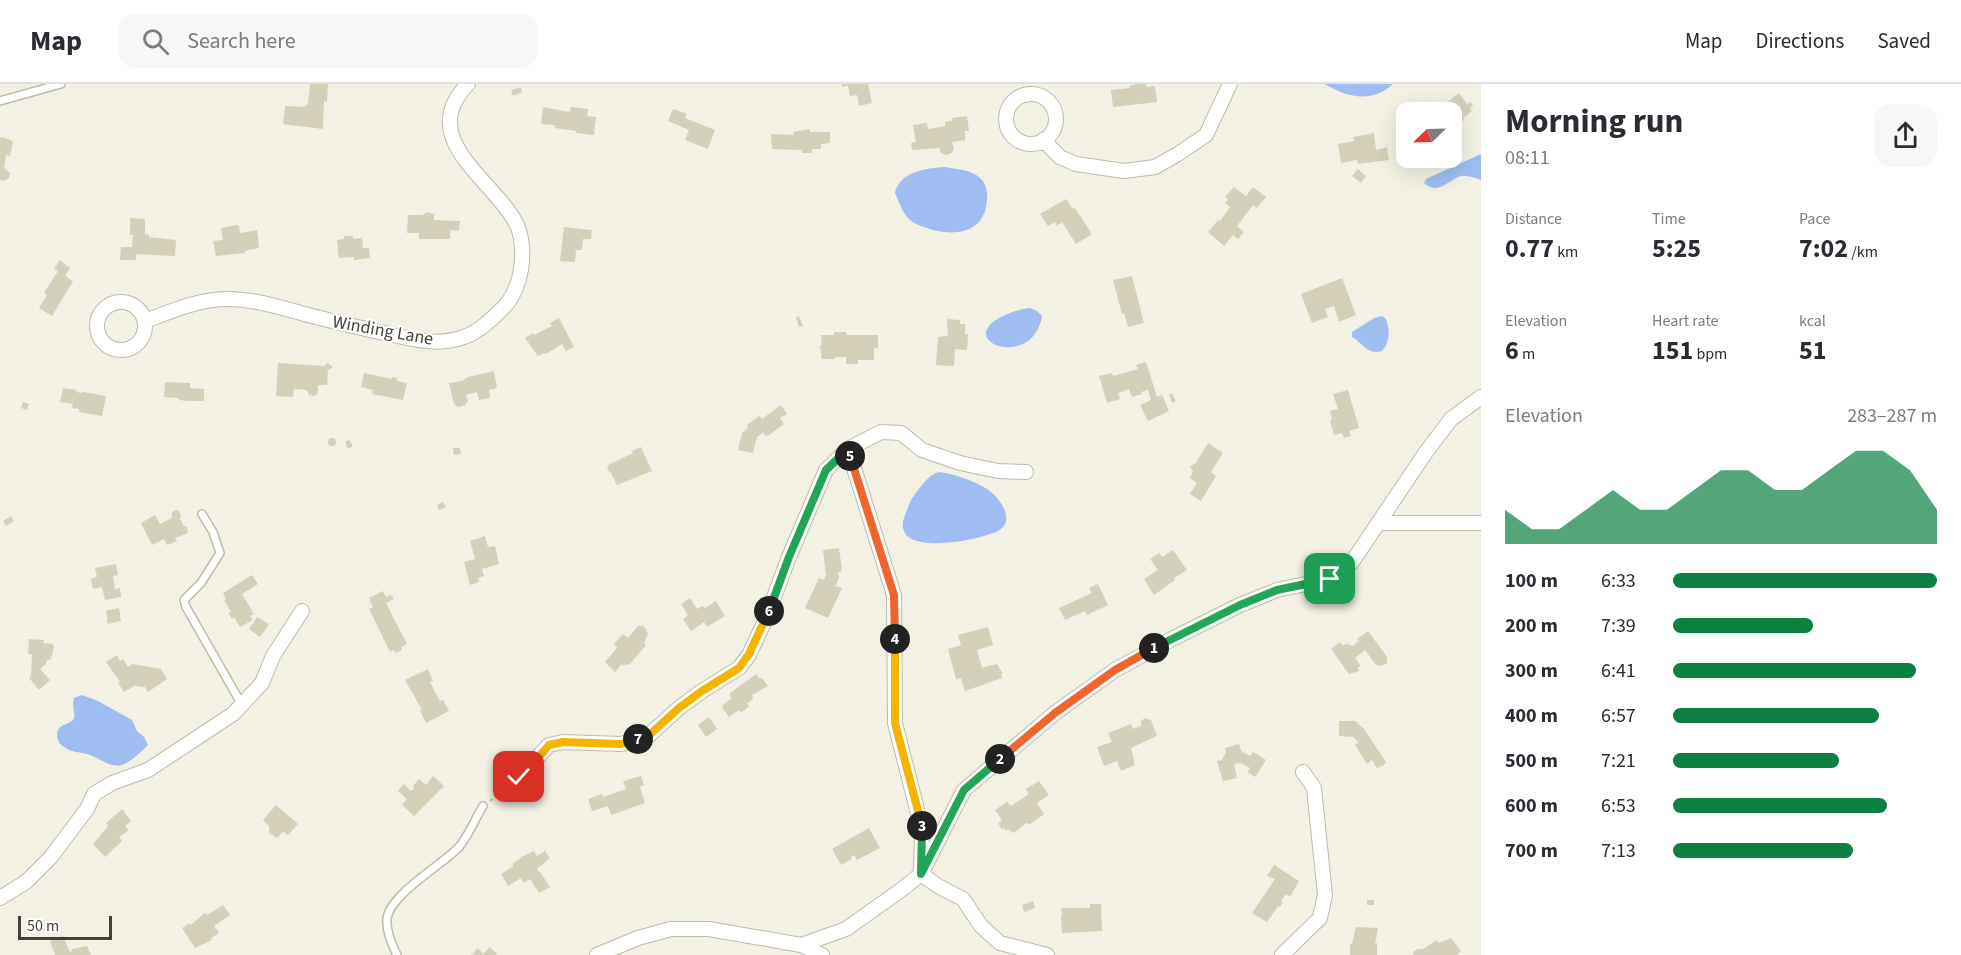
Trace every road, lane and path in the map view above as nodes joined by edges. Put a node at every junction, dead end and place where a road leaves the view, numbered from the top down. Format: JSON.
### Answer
{"nodes":[{"id":1,"x":61,"y":84,"type":"edge"},
{"id":2,"x":468,"y":84,"type":"edge"},
{"id":3,"x":1230,"y":84,"type":"edge"},
{"id":4,"x":0,"y":102,"type":"edge"},
{"id":5,"x":1043,"y":140,"type":"dead end"},
{"id":6,"x":145,"y":321,"type":"dead end"},
{"id":7,"x":1481,"y":397,"type":"edge"},
{"id":8,"x":848,"y":449,"type":"junction"},
{"id":9,"x":1026,"y":472,"type":"dead end"},
{"id":10,"x":202,"y":514,"type":"dead end"},
{"id":11,"x":1378,"y":523,"type":"junction"},
{"id":12,"x":1481,"y":523,"type":"edge"},
{"id":13,"x":302,"y":611,"type":"dead end"},
{"id":14,"x":242,"y":705,"type":"junction"},
{"id":15,"x":537,"y":758,"type":"joint"},
{"id":16,"x":1303,"y":772,"type":"dead end"},
{"id":17,"x":483,"y":806,"type":"joint"},
{"id":18,"x":921,"y":874,"type":"junction"},
{"id":19,"x":0,"y":898,"type":"edge"},
{"id":20,"x":801,"y":945,"type":"junction"},
{"id":21,"x":396,"y":955,"type":"edge"},
{"id":22,"x":597,"y":955,"type":"edge"},
{"id":23,"x":822,"y":955,"type":"edge"},
{"id":24,"x":1047,"y":955,"type":"edge"},
{"id":25,"x":1282,"y":955,"type":"edge"}],
"edges":[{"from":1,"to":4,"type":"lane"},
{"from":2,"to":6,"type":"street","name":"Winding Lane"},
{"from":3,"to":5,"type":"street"},
{"from":7,"to":11,"type":"street"},
{"from":8,"to":9,"type":"street"},
{"from":8,"to":15,"type":"street"},
{"from":8,"to":18,"type":"street"},
{"from":10,"to":14,"type":"lane"},
{"from":11,"to":12,"type":"street"},
{"from":11,"to":18,"type":"street"},
{"from":13,"to":14,"type":"street"},
{"from":14,"to":19,"type":"street"},
{"from":15,"to":17,"type":"path"},
{"from":16,"to":25,"type":"street"},
{"from":17,"to":21,"type":"lane"},
{"from":18,"to":20,"type":"street"},
{"from":18,"to":24,"type":"street"},
{"from":20,"to":22,"type":"street"},
{"from":20,"to":23,"type":"street"}]}
